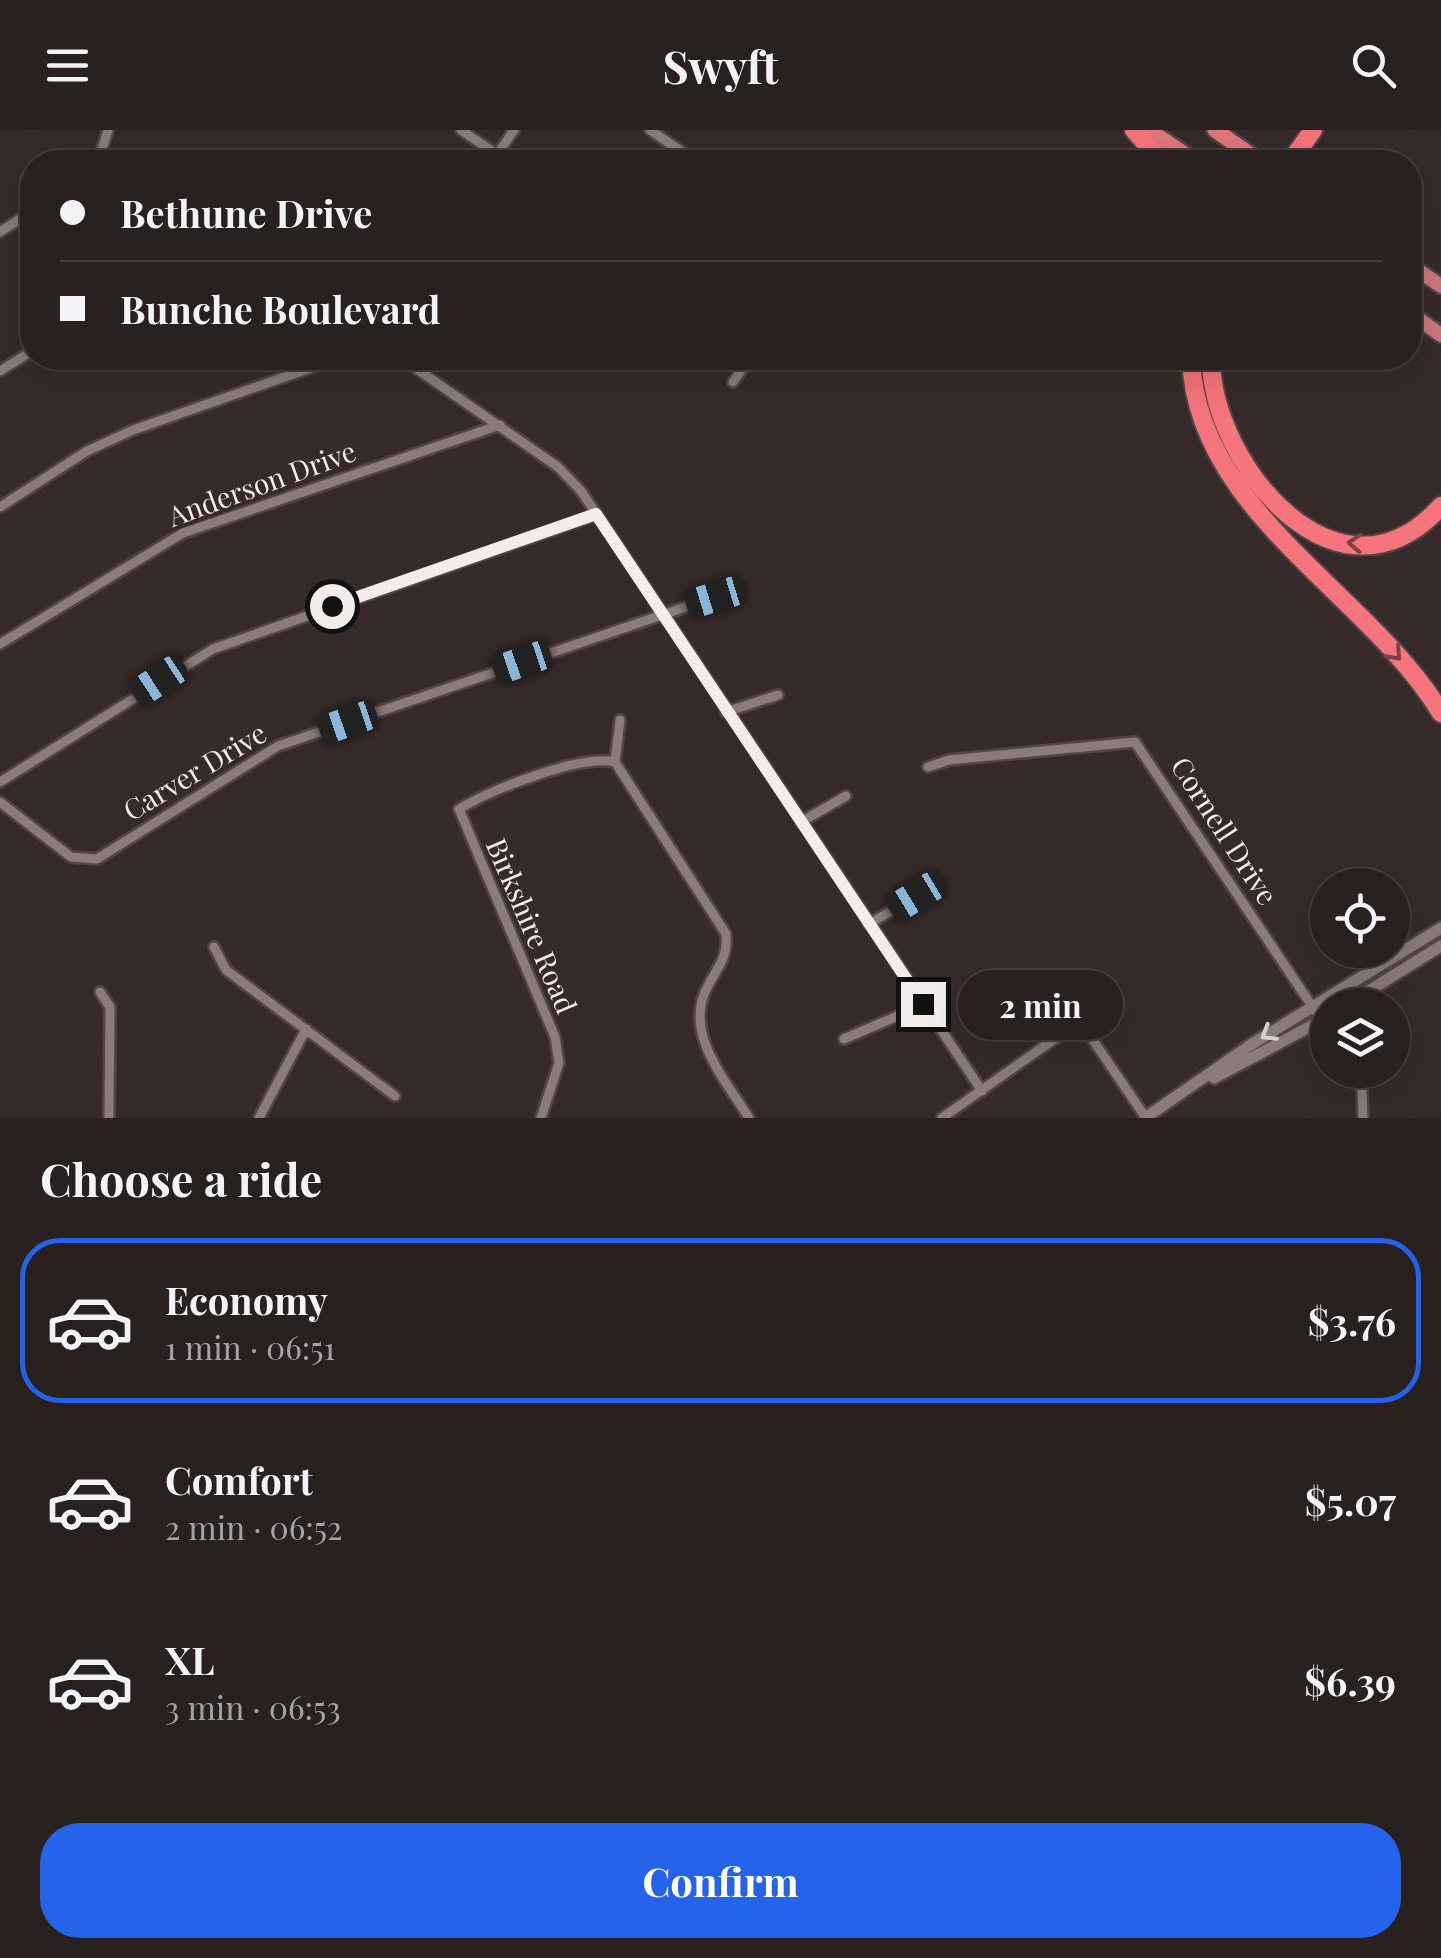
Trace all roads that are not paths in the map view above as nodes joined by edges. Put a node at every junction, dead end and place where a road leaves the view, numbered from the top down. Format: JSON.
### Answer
{"nodes":[{"id":1,"x":462,"y":130,"type":"edge"},
{"id":2,"x":650,"y":130,"type":"edge"},
{"id":3,"x":1134,"y":130,"type":"edge"},
{"id":4,"x":1149,"y":130,"type":"edge"},
{"id":5,"x":1215,"y":130,"type":"edge"},
{"id":6,"x":490,"y":150,"type":"edge"},
{"id":7,"x":679,"y":150,"type":"edge"},
{"id":8,"x":1152,"y":150,"type":"edge"},
{"id":9,"x":1178,"y":150,"type":"edge"},
{"id":10,"x":1244,"y":150,"type":"edge"},
{"id":11,"x":305,"y":370,"type":"edge"},
{"id":12,"x":419,"y":370,"type":"edge"},
{"id":13,"x":742,"y":370,"type":"edge"},
{"id":14,"x":1196,"y":370,"type":"edge"},
{"id":15,"x":1213,"y":370,"type":"edge"},
{"id":16,"x":733,"y":382,"type":"dead end"},
{"id":17,"x":500,"y":425,"type":"junction"},
{"id":18,"x":1441,"y":506,"type":"edge"},
{"id":19,"x":0,"y":507,"type":"edge"},
{"id":20,"x":596,"y":514,"type":"junction"},
{"id":21,"x":715,"y":597,"type":"dead end"},
{"id":22,"x":661,"y":614,"type":"junction"},
{"id":23,"x":0,"y":644,"type":"edge"},
{"id":24,"x":778,"y":695,"type":"dead end"},
{"id":25,"x":726,"y":712,"type":"junction"},
{"id":26,"x":1441,"y":714,"type":"edge"},
{"id":27,"x":620,"y":720,"type":"dead end"},
{"id":28,"x":615,"y":762,"type":"junction"},
{"id":29,"x":928,"y":767,"type":"dead end"},
{"id":30,"x":0,"y":782,"type":"edge"},
{"id":31,"x":846,"y":796,"type":"dead end"},
{"id":32,"x":0,"y":802,"type":"edge"},
{"id":33,"x":800,"y":822,"type":"junction"},
{"id":34,"x":916,"y":896,"type":"dead end"},
{"id":35,"x":869,"y":924,"type":"junction"},
{"id":36,"x":1441,"y":928,"type":"edge"},
{"id":37,"x":214,"y":946,"type":"dead end"},
{"id":38,"x":1441,"y":946,"type":"edge"},
{"id":39,"x":1045,"y":980,"type":"dead end"},
{"id":40,"x":1343,"y":988,"type":"edge"},
{"id":41,"x":1373,"y":988,"type":"edge"},
{"id":42,"x":1106,"y":990,"type":"dead end"},
{"id":43,"x":100,"y":992,"type":"dead end"},
{"id":44,"x":923,"y":1004,"type":"junction"},
{"id":45,"x":1310,"y":1004,"type":"edge"},
{"id":46,"x":1310,"y":1008,"type":"edge"},
{"id":47,"x":1080,"y":1021,"type":"junction"},
{"id":48,"x":306,"y":1029,"type":"junction"},
{"id":49,"x":1310,"y":1030,"type":"edge"},
{"id":50,"x":844,"y":1039,"type":"dead end"},
{"id":51,"x":1362,"y":1088,"type":"edge"},
{"id":52,"x":982,"y":1091,"type":"junction"},
{"id":53,"x":395,"y":1096,"type":"dead end"},
{"id":54,"x":1179,"y":1096,"type":"junction"},
{"id":55,"x":109,"y":1118,"type":"edge"},
{"id":56,"x":259,"y":1118,"type":"edge"},
{"id":57,"x":541,"y":1118,"type":"edge"},
{"id":58,"x":749,"y":1118,"type":"edge"},
{"id":59,"x":942,"y":1118,"type":"edge"},
{"id":60,"x":1146,"y":1118,"type":"edge"},
{"id":61,"x":1363,"y":1118,"type":"edge"}],
"edges":[{"from":1,"to":6,"type":"street"},
{"from":2,"to":7,"type":"street"},
{"from":3,"to":8,"type":"highway"},
{"from":4,"to":9,"type":"highway"},
{"from":5,"to":10,"type":"highway"},
{"from":11,"to":19,"type":"street"},
{"from":12,"to":17,"type":"street"},
{"from":13,"to":16,"type":"street"},
{"from":14,"to":26,"type":"highway","one_way":true},
{"from":18,"to":15,"type":"highway","one_way":true},
{"from":17,"to":20,"type":"street"},
{"from":17,"to":23,"type":"street","name":"Anderson Drive"},
{"from":20,"to":22,"type":"street"},
{"from":20,"to":30,"type":"street"},
{"from":21,"to":22,"type":"street","name":"Carver Drive"},
{"from":22,"to":25,"type":"street"},
{"from":22,"to":32,"type":"street","name":"Carver Drive"},
{"from":24,"to":25,"type":"street"},
{"from":25,"to":33,"type":"street"},
{"from":27,"to":28,"type":"street"},
{"from":28,"to":57,"type":"street","name":"Birkshire Road"},
{"from":28,"to":58,"type":"street"},
{"from":29,"to":45,"type":"street","name":"Cornell Drive"},
{"from":31,"to":33,"type":"street"},
{"from":33,"to":35,"type":"street"},
{"from":34,"to":35,"type":"street"},
{"from":35,"to":44,"type":"street"},
{"from":36,"to":40,"type":"street"},
{"from":37,"to":48,"type":"street"},
{"from":38,"to":41,"type":"street"},
{"from":39,"to":47,"type":"street"},
{"from":42,"to":47,"type":"street"},
{"from":43,"to":55,"type":"street"},
{"from":44,"to":50,"type":"street"},
{"from":44,"to":52,"type":"street"},
{"from":46,"to":54,"type":"street","one_way":true},
{"from":47,"to":52,"type":"street"},
{"from":47,"to":60,"type":"street"},
{"from":48,"to":53,"type":"street"},
{"from":48,"to":56,"type":"street"},
{"from":49,"to":54,"type":"street"},
{"from":51,"to":61,"type":"street"},
{"from":52,"to":59,"type":"street"},
{"from":54,"to":60,"type":"street"}]}
